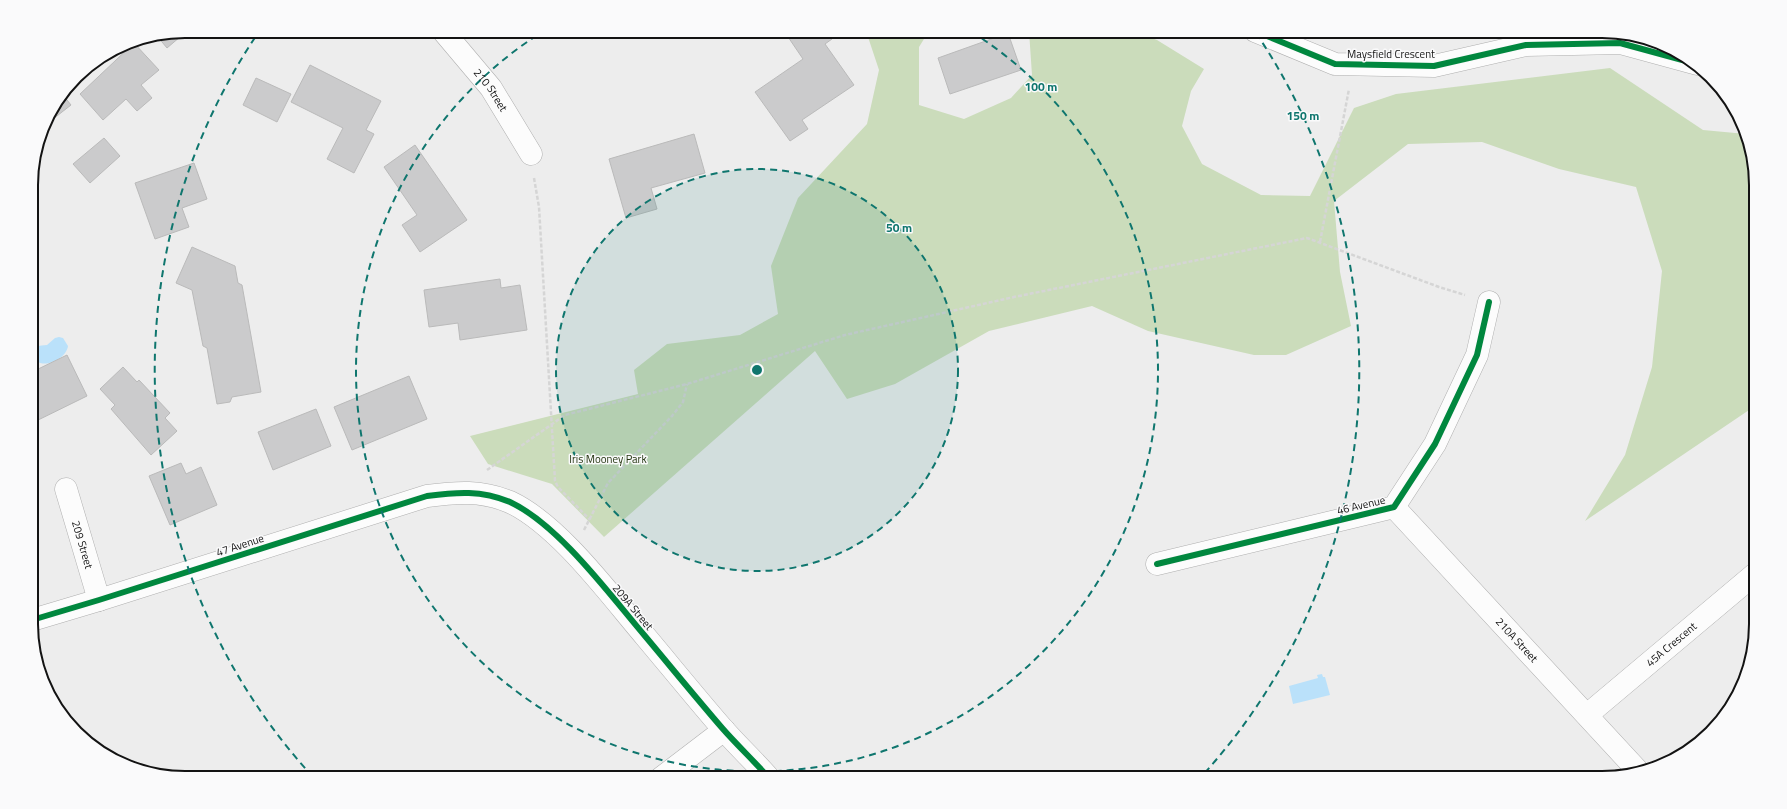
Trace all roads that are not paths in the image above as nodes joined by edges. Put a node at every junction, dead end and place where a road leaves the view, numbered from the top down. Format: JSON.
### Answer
{"nodes":[{"id":1,"x":448,"y":38,"type":"edge"},
{"id":2,"x":1272,"y":38,"type":"edge"},
{"id":3,"x":1677,"y":58,"type":"edge"},
{"id":4,"x":531,"y":154,"type":"road end"},
{"id":5,"x":1490,"y":302,"type":"road end"},
{"id":6,"x":66,"y":489,"type":"dead end"},
{"id":7,"x":455,"y":492,"type":"joint"},
{"id":8,"x":1394,"y":507,"type":"junction"},
{"id":9,"x":1157,"y":564,"type":"dead end"},
{"id":10,"x":1749,"y":579,"type":"edge"},
{"id":11,"x":99,"y":600,"type":"junction"},
{"id":12,"x":38,"y":618,"type":"edge"},
{"id":13,"x":1587,"y":715,"type":"junction"},
{"id":14,"x":724,"y":730,"type":"junction"},
{"id":15,"x":1635,"y":767,"type":"edge"},
{"id":16,"x":670,"y":771,"type":"edge"},
{"id":17,"x":762,"y":771,"type":"edge"}],
"edges":[{"from":1,"to":4,"type":"street","name":"210 Street"},
{"from":2,"to":3,"type":"street","name":"Maysfield Crescent"},
{"from":5,"to":8,"type":"street","name":"46 Avenue"},
{"from":6,"to":11,"type":"street","name":"209 Street"},
{"from":7,"to":11,"type":"street","name":"47 Avenue"},
{"from":7,"to":14,"type":"street","name":"209A Street"},
{"from":8,"to":9,"type":"street","name":"46 Avenue"},
{"from":8,"to":13,"type":"street","name":"210A Street"},
{"from":10,"to":13,"type":"street","name":"45A Crescent"},
{"from":11,"to":12,"type":"street","name":"47 Avenue"},
{"from":13,"to":15,"type":"street","name":"210A Street"},
{"from":14,"to":16,"type":"street"},
{"from":14,"to":17,"type":"street","name":"209A Street"}]}
